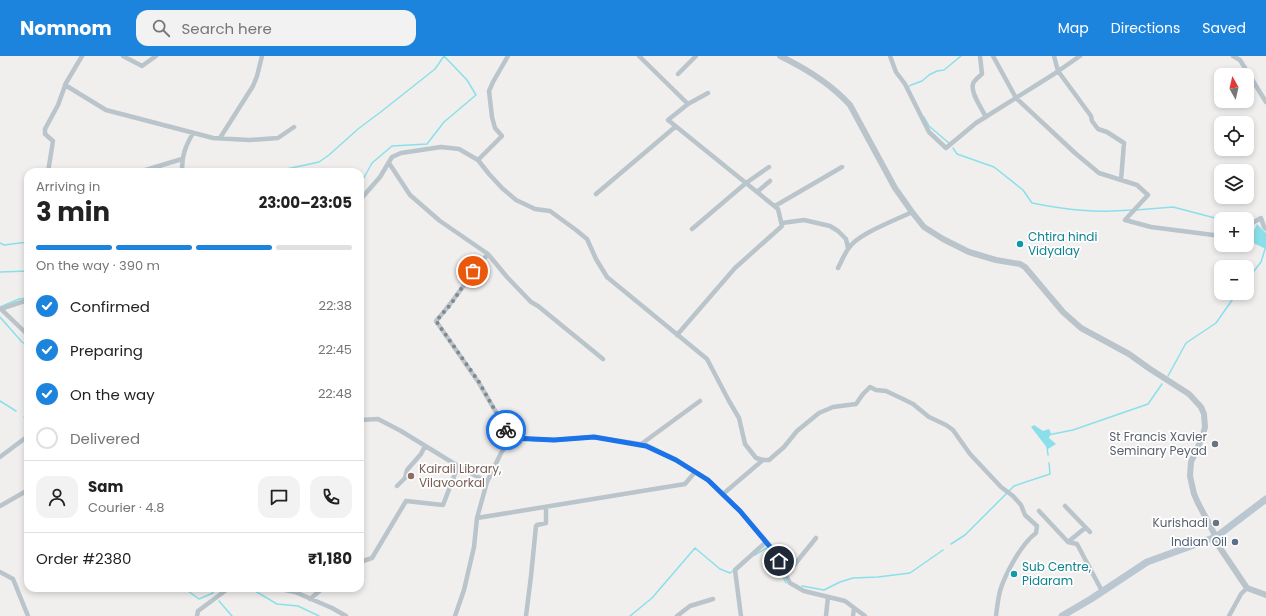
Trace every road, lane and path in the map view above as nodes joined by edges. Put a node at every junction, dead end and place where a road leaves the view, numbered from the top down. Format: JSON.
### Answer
{"nodes":[{"id":1,"x":82,"y":56,"type":"edge"},
{"id":2,"x":123,"y":56,"type":"edge"},
{"id":3,"x":156,"y":56,"type":"edge"},
{"id":4,"x":262,"y":56,"type":"edge"},
{"id":5,"x":508,"y":56,"type":"edge"},
{"id":6,"x":639,"y":56,"type":"edge"},
{"id":7,"x":696,"y":56,"type":"edge"},
{"id":8,"x":780,"y":56,"type":"edge"},
{"id":9,"x":890,"y":56,"type":"edge"},
{"id":10,"x":980,"y":56,"type":"edge"},
{"id":11,"x":992,"y":56,"type":"edge"},
{"id":12,"x":1054,"y":56,"type":"edge"},
{"id":13,"x":1080,"y":56,"type":"edge"},
{"id":14,"x":1232,"y":56,"type":"edge"},
{"id":15,"x":794,"y":59,"type":"edge"},
{"id":16,"x":1058,"y":71,"type":"junction"},
{"id":17,"x":678,"y":74,"type":"dead end"},
{"id":18,"x":65,"y":85,"type":"junction"},
{"id":19,"x":708,"y":93,"type":"dead end"},
{"id":20,"x":1016,"y":98,"type":"junction"},
{"id":21,"x":1266,"y":102,"type":"edge"},
{"id":22,"x":688,"y":104,"type":"junction"},
{"id":23,"x":986,"y":117,"type":"junction"},
{"id":24,"x":294,"y":127,"type":"dead end"},
{"id":25,"x":675,"y":127,"type":"junction"},
{"id":26,"x":193,"y":133,"type":"junction"},
{"id":27,"x":220,"y":138,"type":"junction"},
{"id":28,"x":182,"y":160,"type":"junction"},
{"id":29,"x":478,"y":160,"type":"junction"},
{"id":30,"x":389,"y":163,"type":"junction"},
{"id":31,"x":769,"y":167,"type":"dead end"},
{"id":32,"x":49,"y":168,"type":"edge"},
{"id":33,"x":153,"y":168,"type":"edge"},
{"id":34,"x":182,"y":168,"type":"edge"},
{"id":35,"x":842,"y":168,"type":"dead end"},
{"id":36,"x":1121,"y":180,"type":"junction"},
{"id":37,"x":770,"y":181,"type":"dead end"},
{"id":38,"x":746,"y":183,"type":"junction"},
{"id":39,"x":757,"y":192,"type":"junction"},
{"id":40,"x":596,"y":194,"type":"dead end"},
{"id":41,"x":364,"y":195,"type":"edge"},
{"id":42,"x":775,"y":206,"type":"junction"},
{"id":43,"x":912,"y":212,"type":"junction"},
{"id":44,"x":1254,"y":222,"type":"edge"},
{"id":45,"x":782,"y":223,"type":"junction"},
{"id":46,"x":692,"y":229,"type":"dead end"},
{"id":47,"x":1266,"y":230,"type":"edge"},
{"id":48,"x":1214,"y":235,"type":"edge"},
{"id":49,"x":848,"y":248,"type":"junction"},
{"id":50,"x":488,"y":254,"type":"junction"},
{"id":51,"x":838,"y":268,"type":"dead end"},
{"id":52,"x":24,"y":301,"type":"edge"},
{"id":53,"x":0,"y":309,"type":"edge"},
{"id":54,"x":24,"y":331,"type":"edge"},
{"id":55,"x":677,"y":335,"type":"junction"},
{"id":56,"x":604,"y":359,"type":"dead end"},
{"id":57,"x":700,"y":401,"type":"dead end"},
{"id":58,"x":364,"y":420,"type":"edge"},
{"id":59,"x":511,"y":438,"type":"junction"},
{"id":60,"x":24,"y":439,"type":"edge"},
{"id":61,"x":640,"y":444,"type":"junction"},
{"id":62,"x":425,"y":446,"type":"junction"},
{"id":63,"x":0,"y":457,"type":"edge"},
{"id":64,"x":763,"y":460,"type":"junction"},
{"id":65,"x":458,"y":466,"type":"junction"},
{"id":66,"x":695,"y":472,"type":"junction"},
{"id":67,"x":487,"y":482,"type":"junction"},
{"id":68,"x":397,"y":486,"type":"dead end"},
{"id":69,"x":24,"y":492,"type":"edge"},
{"id":70,"x":723,"y":494,"type":"junction"},
{"id":71,"x":1266,"y":499,"type":"edge"},
{"id":72,"x":0,"y":506,"type":"edge"},
{"id":73,"x":1065,"y":506,"type":"dead end"},
{"id":74,"x":546,"y":507,"type":"junction"},
{"id":75,"x":1039,"y":511,"type":"dead end"},
{"id":76,"x":477,"y":518,"type":"junction"},
{"id":77,"x":1085,"y":528,"type":"junction"},
{"id":78,"x":1090,"y":532,"type":"dead end"},
{"id":79,"x":1216,"y":537,"type":"junction"},
{"id":80,"x":816,"y":538,"type":"dead end"},
{"id":81,"x":766,"y":542,"type":"junction"},
{"id":82,"x":1068,"y":542,"type":"junction"},
{"id":83,"x":364,"y":561,"type":"edge"},
{"id":84,"x":0,"y":572,"type":"edge"},
{"id":85,"x":786,"y":575,"type":"junction"},
{"id":86,"x":1247,"y":588,"type":"junction"},
{"id":87,"x":1102,"y":591,"type":"junction"},
{"id":88,"x":224,"y":592,"type":"edge"},
{"id":89,"x":295,"y":592,"type":"edge"},
{"id":90,"x":318,"y":592,"type":"edge"},
{"id":91,"x":1266,"y":595,"type":"edge"},
{"id":92,"x":828,"y":597,"type":"junction"},
{"id":93,"x":310,"y":599,"type":"junction"},
{"id":94,"x":713,"y":600,"type":"dead end"},
{"id":95,"x":854,"y":608,"type":"junction"},
{"id":96,"x":28,"y":616,"type":"edge"},
{"id":97,"x":197,"y":616,"type":"edge"},
{"id":98,"x":346,"y":616,"type":"edge"},
{"id":99,"x":455,"y":616,"type":"edge"},
{"id":100,"x":526,"y":616,"type":"edge"},
{"id":101,"x":677,"y":616,"type":"edge"},
{"id":102,"x":741,"y":616,"type":"edge"},
{"id":103,"x":826,"y":616,"type":"edge"},
{"id":104,"x":853,"y":616,"type":"edge"},
{"id":105,"x":865,"y":616,"type":"edge"},
{"id":106,"x":996,"y":616,"type":"edge"},
{"id":107,"x":1062,"y":616,"type":"edge"},
{"id":108,"x":1229,"y":616,"type":"edge"}],
"edges":[{"from":1,"to":18,"type":"street"},
{"from":2,"to":3,"type":"street"},
{"from":4,"to":27,"type":"street"},
{"from":5,"to":29,"type":"street"},
{"from":6,"to":22,"type":"street"},
{"from":7,"to":17,"type":"street"},
{"from":8,"to":15,"type":"street"},
{"from":9,"to":23,"type":"street"},
{"from":10,"to":23,"type":"street"},
{"from":11,"to":20,"type":"street"},
{"from":12,"to":16,"type":"street"},
{"from":13,"to":16,"type":"street"},
{"from":14,"to":21,"type":"street"},
{"from":15,"to":43,"type":"street"},
{"from":16,"to":20,"type":"street"},
{"from":16,"to":36,"type":"street"},
{"from":18,"to":26,"type":"street"},
{"from":18,"to":32,"type":"street"},
{"from":19,"to":22,"type":"street"},
{"from":20,"to":23,"type":"street"},
{"from":20,"to":36,"type":"street"},
{"from":22,"to":25,"type":"street"},
{"from":24,"to":27,"type":"street"},
{"from":25,"to":38,"type":"street"},
{"from":25,"to":40,"type":"street"},
{"from":26,"to":27,"type":"street"},
{"from":26,"to":28,"type":"street"},
{"from":28,"to":33,"type":"street"},
{"from":28,"to":34,"type":"street"},
{"from":29,"to":30,"type":"street"},
{"from":29,"to":55,"type":"street"},
{"from":30,"to":41,"type":"street"},
{"from":30,"to":50,"type":"street"},
{"from":31,"to":38,"type":"street"},
{"from":35,"to":42,"type":"street"},
{"from":36,"to":48,"type":"street"},
{"from":37,"to":39,"type":"street"},
{"from":38,"to":39,"type":"street"},
{"from":38,"to":46,"type":"street"},
{"from":39,"to":42,"type":"street"},
{"from":42,"to":45,"type":"street"},
{"from":43,"to":49,"type":"street"},
{"from":43,"to":79,"type":"street"},
{"from":44,"to":47,"type":"street"},
{"from":45,"to":49,"type":"street"},
{"from":45,"to":55,"type":"street"},
{"from":49,"to":51,"type":"street"},
{"from":50,"to":56,"type":"street"},
{"from":50,"to":59,"type":"street"},
{"from":52,"to":53,"type":"street"},
{"from":53,"to":54,"type":"street"},
{"from":55,"to":64,"type":"street"},
{"from":57,"to":61,"type":"street"},
{"from":58,"to":62,"type":"street"},
{"from":59,"to":61,"type":"street"},
{"from":59,"to":67,"type":"street"},
{"from":60,"to":63,"type":"street"},
{"from":61,"to":66,"type":"street"},
{"from":62,"to":65,"type":"street"},
{"from":62,"to":68,"type":"street"},
{"from":64,"to":70,"type":"street"},
{"from":64,"to":106,"type":"street"},
{"from":65,"to":67,"type":"street"},
{"from":65,"to":83,"type":"street"},
{"from":66,"to":70,"type":"street"},
{"from":66,"to":74,"type":"street"},
{"from":67,"to":76,"type":"street"},
{"from":69,"to":72,"type":"street"},
{"from":70,"to":81,"type":"street"},
{"from":71,"to":79,"type":"main road"},
{"from":73,"to":77,"type":"street"},
{"from":74,"to":76,"type":"street"},
{"from":74,"to":100,"type":"street"},
{"from":75,"to":82,"type":"street"},
{"from":76,"to":99,"type":"street"},
{"from":77,"to":78,"type":"street"},
{"from":77,"to":82,"type":"street"},
{"from":79,"to":86,"type":"street"},
{"from":79,"to":87,"type":"main road"},
{"from":80,"to":85,"type":"street"},
{"from":81,"to":85,"type":"street"},
{"from":81,"to":102,"type":"street"},
{"from":82,"to":87,"type":"street"},
{"from":84,"to":96,"type":"street"},
{"from":85,"to":92,"type":"street"},
{"from":86,"to":91,"type":"street"},
{"from":86,"to":108,"type":"street"},
{"from":87,"to":107,"type":"main road"},
{"from":88,"to":97,"type":"street"},
{"from":89,"to":93,"type":"street"},
{"from":90,"to":93,"type":"street"},
{"from":92,"to":95,"type":"street"},
{"from":92,"to":103,"type":"street"},
{"from":93,"to":98,"type":"street"},
{"from":94,"to":101,"type":"street"},
{"from":95,"to":104,"type":"street"},
{"from":95,"to":105,"type":"street"}]}
